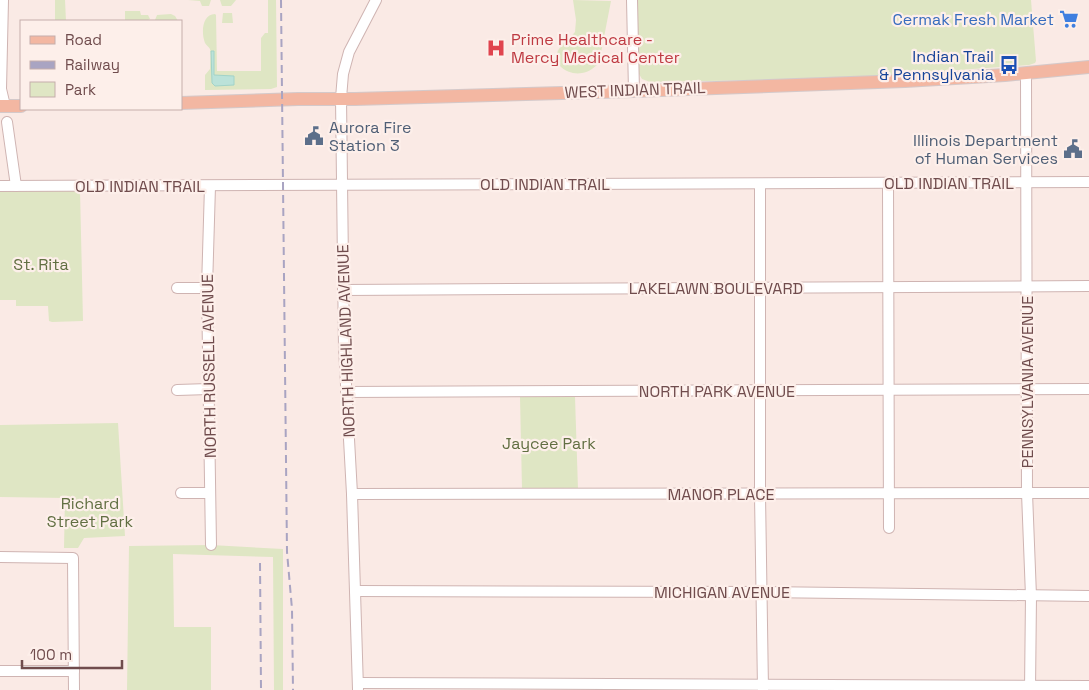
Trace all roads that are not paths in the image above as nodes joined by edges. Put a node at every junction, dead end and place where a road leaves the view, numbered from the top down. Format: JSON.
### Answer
{"nodes":[{"id":1,"x":3,"y":0,"type":"edge"},
{"id":2,"x":376,"y":0,"type":"edge"},
{"id":3,"x":632,"y":0,"type":"edge"},
{"id":4,"x":1089,"y":67,"type":"edge"},
{"id":5,"x":1026,"y":74,"type":"junction"},
{"id":6,"x":634,"y":91,"type":"junction"},
{"id":7,"x":341,"y":98,"type":"junction"},
{"id":8,"x":182,"y":103,"type":"edge"},
{"id":9,"x":2,"y":106,"type":"edge"},
{"id":10,"x":20,"y":106,"type":"edge"},
{"id":11,"x":7,"y":122,"type":"dead end"},
{"id":12,"x":1089,"y":182,"type":"edge"},
{"id":13,"x":888,"y":183,"type":"junction"},
{"id":14,"x":1027,"y":183,"type":"junction"},
{"id":15,"x":760,"y":184,"type":"junction"},
{"id":16,"x":343,"y":185,"type":"junction"},
{"id":17,"x":0,"y":186,"type":"edge"},
{"id":18,"x":16,"y":186,"type":"junction"},
{"id":19,"x":210,"y":186,"type":"junction"},
{"id":20,"x":1027,"y":286,"type":"junction"},
{"id":21,"x":1089,"y":286,"type":"edge"},
{"id":22,"x":888,"y":287,"type":"junction"},
{"id":23,"x":177,"y":288,"type":"dead end"},
{"id":24,"x":208,"y":288,"type":"junction"},
{"id":25,"x":760,"y":288,"type":"junction"},
{"id":26,"x":343,"y":290,"type":"junction"},
{"id":27,"x":210,"y":389,"type":"junction"},
{"id":28,"x":1089,"y":389,"type":"edge"},
{"id":29,"x":177,"y":390,"type":"dead end"},
{"id":30,"x":1027,"y":390,"type":"junction"},
{"id":31,"x":760,"y":391,"type":"junction"},
{"id":32,"x":888,"y":391,"type":"junction"},
{"id":33,"x":346,"y":392,"type":"junction"},
{"id":34,"x":889,"y":493,"type":"junction"},
{"id":35,"x":1027,"y":493,"type":"junction"},
{"id":36,"x":1089,"y":493,"type":"edge"},
{"id":37,"x":181,"y":494,"type":"dead end"},
{"id":38,"x":210,"y":494,"type":"junction"},
{"id":39,"x":352,"y":494,"type":"junction"},
{"id":40,"x":760,"y":495,"type":"junction"},
{"id":41,"x":889,"y":528,"type":"dead end"},
{"id":42,"x":211,"y":545,"type":"dead end"},
{"id":43,"x":0,"y":557,"type":"edge"},
{"id":44,"x":356,"y":592,"type":"junction"},
{"id":45,"x":761,"y":592,"type":"junction"},
{"id":46,"x":1031,"y":596,"type":"junction"},
{"id":47,"x":1089,"y":596,"type":"edge"},
{"id":48,"x":0,"y":671,"type":"edge"},
{"id":49,"x":74,"y":671,"type":"junction"},
{"id":50,"x":1089,"y":686,"type":"edge"},
{"id":51,"x":358,"y":687,"type":"edge"},
{"id":52,"x":763,"y":687,"type":"edge"},
{"id":53,"x":1030,"y":688,"type":"edge"},
{"id":54,"x":74,"y":690,"type":"edge"}],
"edges":[{"from":1,"to":9,"type":"street"},
{"from":2,"to":7,"type":"street","name":"NORTH HIGHLAND AVENUE"},
{"from":3,"to":6,"type":"street"},
{"from":4,"to":5,"type":"main road","name":"WEST INDIAN TRAIL"},
{"from":5,"to":6,"type":"main road","name":"WEST INDIAN TRAIL"},
{"from":5,"to":14,"type":"street","name":"PENNSYLVANIA AVENUE"},
{"from":6,"to":7,"type":"main road","name":"WEST INDIAN TRAIL"},
{"from":7,"to":8,"type":"main road","name":"WEST INDIAN TRAIL"},
{"from":7,"to":16,"type":"street","name":"NORTH HIGHLAND AVENUE"},
{"from":9,"to":10,"type":"main road"},
{"from":11,"to":18,"type":"street"},
{"from":12,"to":14,"type":"street","name":"OLD INDIAN TRAIL"},
{"from":13,"to":14,"type":"street","name":"OLD INDIAN TRAIL"},
{"from":13,"to":15,"type":"street","name":"OLD INDIAN TRAIL"},
{"from":13,"to":22,"type":"street"},
{"from":14,"to":20,"type":"street","name":"PENNSYLVANIA AVENUE"},
{"from":15,"to":16,"type":"street","name":"OLD INDIAN TRAIL"},
{"from":15,"to":25,"type":"street"},
{"from":16,"to":19,"type":"street","name":"OLD INDIAN TRAIL"},
{"from":16,"to":26,"type":"street","name":"NORTH HIGHLAND AVENUE"},
{"from":17,"to":18,"type":"street","name":"OLD INDIAN TRAIL"},
{"from":18,"to":19,"type":"street","name":"OLD INDIAN TRAIL"},
{"from":19,"to":24,"type":"street","name":"NORTH RUSSELL AVENUE"},
{"from":20,"to":21,"type":"street","name":"LAKELAWN BOULEVARD"},
{"from":20,"to":22,"type":"street","name":"LAKELAWN BOULEVARD"},
{"from":20,"to":30,"type":"street","name":"PENNSYLVANIA AVENUE"},
{"from":22,"to":25,"type":"street","name":"LAKELAWN BOULEVARD"},
{"from":22,"to":32,"type":"street"},
{"from":23,"to":24,"type":"street"},
{"from":24,"to":27,"type":"street","name":"NORTH RUSSELL AVENUE"},
{"from":25,"to":26,"type":"street","name":"LAKELAWN BOULEVARD"},
{"from":25,"to":31,"type":"street"},
{"from":26,"to":33,"type":"street","name":"NORTH HIGHLAND AVENUE"},
{"from":27,"to":29,"type":"street"},
{"from":27,"to":38,"type":"street","name":"NORTH RUSSELL AVENUE"},
{"from":28,"to":30,"type":"street","name":"NORTH PARK AVENUE"},
{"from":30,"to":32,"type":"street","name":"NORTH PARK AVENUE"},
{"from":30,"to":35,"type":"street","name":"PENNSYLVANIA AVENUE"},
{"from":31,"to":32,"type":"street","name":"NORTH PARK AVENUE"},
{"from":31,"to":33,"type":"street","name":"NORTH PARK AVENUE"},
{"from":31,"to":40,"type":"street"},
{"from":32,"to":34,"type":"street"},
{"from":33,"to":39,"type":"street","name":"NORTH HIGHLAND AVENUE"},
{"from":34,"to":35,"type":"street","name":"MANOR PLACE"},
{"from":34,"to":40,"type":"street","name":"MANOR PLACE"},
{"from":34,"to":41,"type":"street"},
{"from":35,"to":36,"type":"street","name":"MANOR PLACE"},
{"from":35,"to":46,"type":"street","name":"PENNSYLVANIA AVENUE"},
{"from":37,"to":38,"type":"street"},
{"from":38,"to":42,"type":"street","name":"NORTH RUSSELL AVENUE"},
{"from":39,"to":40,"type":"street","name":"MANOR PLACE"},
{"from":39,"to":44,"type":"street","name":"NORTH HIGHLAND AVENUE"},
{"from":40,"to":45,"type":"street"},
{"from":43,"to":49,"type":"street"},
{"from":44,"to":45,"type":"street","name":"MICHIGAN AVENUE"},
{"from":44,"to":51,"type":"street","name":"NORTH HIGHLAND AVENUE"},
{"from":45,"to":46,"type":"street","name":"MICHIGAN AVENUE"},
{"from":45,"to":52,"type":"street"},
{"from":46,"to":47,"type":"street","name":"MICHIGAN AVENUE"},
{"from":46,"to":53,"type":"street","name":"PENNSYLVANIA AVENUE"},
{"from":48,"to":49,"type":"street"},
{"from":49,"to":54,"type":"street"},
{"from":50,"to":53,"type":"street"},
{"from":51,"to":52,"type":"street"},
{"from":52,"to":53,"type":"street"}]}
